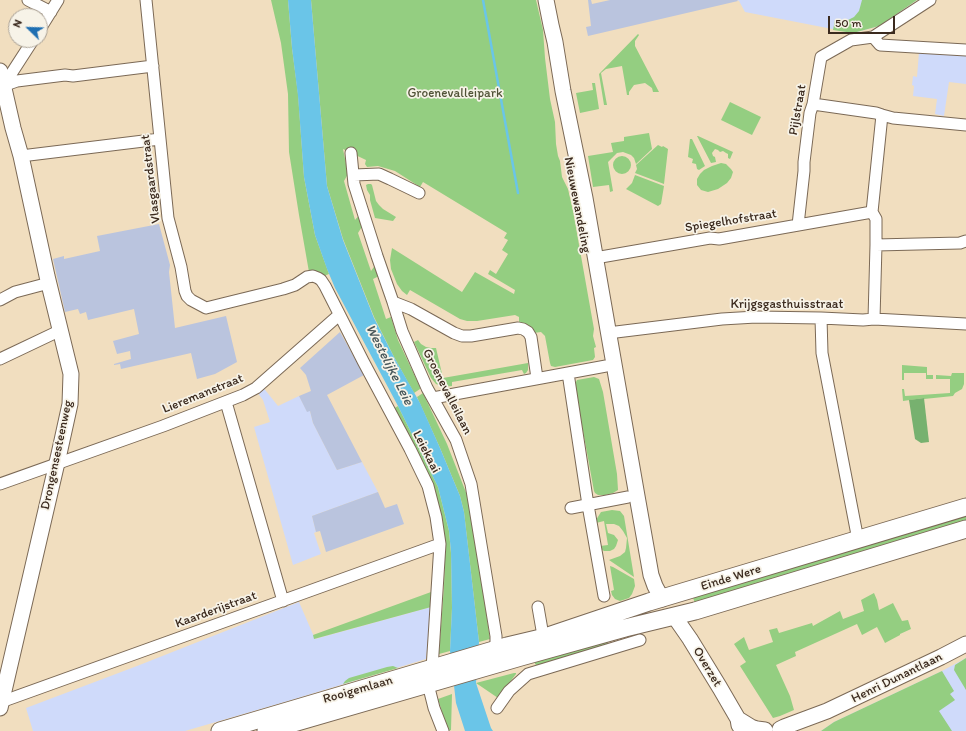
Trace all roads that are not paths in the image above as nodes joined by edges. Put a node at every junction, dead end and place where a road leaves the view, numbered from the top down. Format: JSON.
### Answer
{"nodes":[{"id":1,"x":28,"y":0,"type":"edge"},
{"id":2,"x":58,"y":0,"type":"edge"},
{"id":3,"x":146,"y":0,"type":"edge"},
{"id":4,"x":546,"y":0,"type":"edge"},
{"id":5,"x":930,"y":0,"type":"edge"},
{"id":6,"x":51,"y":12,"type":"junction"},
{"id":7,"x":48,"y":17,"type":"edge"},
{"id":8,"x":551,"y":24,"type":"junction"},
{"id":9,"x":873,"y":37,"type":"junction"},
{"id":10,"x":28,"y":48,"type":"edge"},
{"id":11,"x":966,"y":50,"type":"edge"},
{"id":12,"x":153,"y":66,"type":"junction"},
{"id":13,"x":0,"y":71,"type":"edge"},
{"id":14,"x":2,"y":88,"type":"edge"},
{"id":15,"x":557,"y":101,"type":"junction"},
{"id":16,"x":814,"y":104,"type":"junction"},
{"id":17,"x":882,"y":115,"type":"junction"},
{"id":18,"x":966,"y":125,"type":"edge"},
{"id":19,"x":572,"y":136,"type":"junction"},
{"id":20,"x":160,"y":139,"type":"junction"},
{"id":21,"x":351,"y":153,"type":"dead end"},
{"id":22,"x":21,"y":156,"type":"junction"},
{"id":23,"x":354,"y":175,"type":"junction"},
{"id":24,"x":419,"y":193,"type":"dead end"},
{"id":25,"x":872,"y":212,"type":"junction"},
{"id":26,"x":798,"y":225,"type":"junction"},
{"id":27,"x":966,"y":241,"type":"edge"},
{"id":28,"x":876,"y":245,"type":"junction"},
{"id":29,"x":591,"y":259,"type":"junction"},
{"id":30,"x":307,"y":278,"type":"joint"},
{"id":31,"x":49,"y":283,"type":"junction"},
{"id":32,"x":0,"y":300,"type":"edge"},
{"id":33,"x":393,"y":302,"type":"junction"},
{"id":34,"x":596,"y":308,"type":"junction"},
{"id":35,"x":339,"y":314,"type":"junction"},
{"id":36,"x":821,"y":318,"type":"junction"},
{"id":37,"x":874,"y":319,"type":"junction"},
{"id":38,"x":966,"y":324,"type":"edge"},
{"id":39,"x":61,"y":330,"type":"junction"},
{"id":40,"x":608,"y":332,"type":"junction"},
{"id":41,"x":0,"y":359,"type":"edge"},
{"id":42,"x":610,"y":365,"type":"junction"},
{"id":43,"x":568,"y":373,"type":"junction"},
{"id":44,"x":538,"y":378,"type":"junction"},
{"id":45,"x":433,"y":398,"type":"junction"},
{"id":46,"x":226,"y":402,"type":"junction"},
{"id":47,"x":612,"y":402,"type":"junction"},
{"id":48,"x":625,"y":427,"type":"junction"},
{"id":49,"x":57,"y":464,"type":"junction"},
{"id":50,"x":0,"y":484,"type":"edge"},
{"id":51,"x":632,"y":497,"type":"junction"},
{"id":52,"x":588,"y":505,"type":"junction"},
{"id":53,"x":966,"y":507,"type":"edge"},
{"id":54,"x":572,"y":508,"type":"dead end"},
{"id":55,"x":966,"y":529,"type":"edge"},
{"id":56,"x":858,"y":540,"type":"junction"},
{"id":57,"x":440,"y":544,"type":"junction"},
{"id":58,"x":604,"y":596,"type":"dead end"},
{"id":59,"x":656,"y":600,"type":"junction"},
{"id":60,"x":283,"y":601,"type":"junction"},
{"id":61,"x":538,"y":607,"type":"dead end"},
{"id":62,"x":674,"y":616,"type":"junction"},
{"id":63,"x":616,"y":632,"type":"junction"},
{"id":64,"x":545,"y":637,"type":"junction"},
{"id":65,"x":640,"y":640,"type":"dead end"},
{"id":66,"x":966,"y":644,"type":"edge"},
{"id":67,"x":496,"y":650,"type":"junction"},
{"id":68,"x":608,"y":650,"type":"junction"},
{"id":69,"x":515,"y":659,"type":"junction"},
{"id":70,"x":478,"y":662,"type":"junction"},
{"id":71,"x":436,"y":674,"type":"junction"},
{"id":72,"x":528,"y":674,"type":"junction"},
{"id":73,"x":1,"y":705,"type":"edge"},
{"id":74,"x":497,"y":708,"type":"dead end"},
{"id":75,"x":828,"y":711,"type":"junction"},
{"id":76,"x":740,"y":725,"type":"edge"},
{"id":77,"x":781,"y":730,"type":"edge"},
{"id":78,"x":220,"y":731,"type":"edge"},
{"id":79,"x":266,"y":731,"type":"edge"},
{"id":80,"x":443,"y":731,"type":"edge"},
{"id":81,"x":764,"y":731,"type":"edge"},
{"id":82,"x":808,"y":731,"type":"edge"}],
"edges":[{"from":1,"to":6,"type":"street"},
{"from":2,"to":6,"type":"street"},
{"from":3,"to":12,"type":"street","name":"Vlasgaardstraat"},
{"from":4,"to":8,"type":"main road","name":"Nieuwewandeling"},
{"from":5,"to":9,"type":"street"},
{"from":6,"to":7,"type":"street"},
{"from":8,"to":15,"type":"main road","name":"Nieuwewandeling"},
{"from":8,"to":19,"type":"main road","name":"Nieuwewandeling"},
{"from":9,"to":11,"type":"street"},
{"from":9,"to":16,"type":"street","name":"Pijlstraat"},
{"from":10,"to":14,"type":"street"},
{"from":12,"to":14,"type":"street"},
{"from":12,"to":20,"type":"street","name":"Vlasgaardstraat"},
{"from":13,"to":14,"type":"main road","name":"Drongensesteenweg"},
{"from":14,"to":22,"type":"main road","name":"Drongensesteenweg"},
{"from":15,"to":19,"type":"main road","name":"Nieuwewandeling"},
{"from":15,"to":29,"type":"main road","name":"Nieuwewandeling"},
{"from":16,"to":17,"type":"street"},
{"from":16,"to":26,"type":"street","name":"Pijlstraat"},
{"from":17,"to":18,"type":"street"},
{"from":17,"to":25,"type":"street"},
{"from":19,"to":29,"type":"main road","name":"Nieuwewandeling"},
{"from":20,"to":22,"type":"street"},
{"from":20,"to":30,"type":"street","name":"Vlasgaardstraat"},
{"from":21,"to":23,"type":"street","name":"Groenevalleilaan"},
{"from":22,"to":31,"type":"main road","name":"Drongensesteenweg"},
{"from":23,"to":24,"type":"street"},
{"from":23,"to":33,"type":"street","name":"Groenevalleilaan"},
{"from":25,"to":26,"type":"street","name":"Spiegelhofstraat"},
{"from":25,"to":28,"type":"street"},
{"from":26,"to":29,"type":"street","name":"Spiegelhofstraat"},
{"from":27,"to":28,"type":"street"},
{"from":28,"to":37,"type":"street"},
{"from":29,"to":34,"type":"main road","name":"Nieuwewandeling"},
{"from":29,"to":40,"type":"main road","name":"Nieuwewandeling"},
{"from":30,"to":35,"type":"street","name":"Leiekaai"},
{"from":31,"to":32,"type":"street"},
{"from":31,"to":39,"type":"main road","name":"Drongensesteenweg"},
{"from":33,"to":44,"type":"street"},
{"from":33,"to":45,"type":"street","name":"Groenevalleilaan"},
{"from":34,"to":40,"type":"main road","name":"Nieuwewandeling"},
{"from":34,"to":42,"type":"main road","name":"Nieuwewandeling"},
{"from":35,"to":46,"type":"street","name":"Lieremanstraat"},
{"from":35,"to":57,"type":"street","name":"Leiekaai"},
{"from":36,"to":37,"type":"street","name":"Krijgsgasthuisstraat"},
{"from":36,"to":40,"type":"street","name":"Krijgsgasthuisstraat"},
{"from":36,"to":56,"type":"street"},
{"from":37,"to":38,"type":"street","name":"Krijgsgasthuisstraat"},
{"from":39,"to":41,"type":"street"},
{"from":39,"to":49,"type":"main road","name":"Drongensesteenweg"},
{"from":40,"to":42,"type":"main road","name":"Nieuwewandeling"},
{"from":42,"to":43,"type":"street"},
{"from":42,"to":47,"type":"main road","name":"Nieuwewandeling"},
{"from":42,"to":48,"type":"main road","name":"Nieuwewandeling"},
{"from":43,"to":44,"type":"street"},
{"from":43,"to":52,"type":"street"},
{"from":44,"to":45,"type":"street"},
{"from":45,"to":67,"type":"street","name":"Groenevalleilaan"},
{"from":46,"to":49,"type":"street","name":"Lieremanstraat"},
{"from":46,"to":60,"type":"street"},
{"from":47,"to":48,"type":"main road","name":"Nieuwewandeling"},
{"from":47,"to":51,"type":"main road","name":"Nieuwewandeling"},
{"from":48,"to":51,"type":"main road","name":"Nieuwewandeling"},
{"from":49,"to":50,"type":"street","name":"Lieremanstraat"},
{"from":49,"to":73,"type":"main road","name":"Drongensesteenweg"},
{"from":51,"to":52,"type":"street"},
{"from":51,"to":59,"type":"main road","name":"Nieuwewandeling"},
{"from":52,"to":54,"type":"street"},
{"from":52,"to":58,"type":"street"},
{"from":53,"to":56,"type":"main road","name":"Einde Were"},
{"from":55,"to":62,"type":"main road","name":"Einde Were"},
{"from":56,"to":59,"type":"main road","name":"Einde Were"},
{"from":57,"to":60,"type":"street","name":"Kaarderijstraat"},
{"from":57,"to":71,"type":"street","name":"Leiekaai"},
{"from":59,"to":62,"type":"main road"},
{"from":59,"to":64,"type":"main road","name":"Einde Were"},
{"from":60,"to":73,"type":"street","name":"Kaarderijstraat"},
{"from":61,"to":64,"type":"street"},
{"from":62,"to":63,"type":"main road","name":"Einde Were"},
{"from":62,"to":76,"type":"main road","name":"Overzet"},
{"from":63,"to":68,"type":"street"},
{"from":63,"to":69,"type":"main road","name":"Einde Were"},
{"from":64,"to":67,"type":"main road","name":"Einde Were"},
{"from":65,"to":68,"type":"street"},
{"from":66,"to":75,"type":"main road","name":"Henri Dunantlaan"},
{"from":67,"to":70,"type":"main road","name":"Rooigemlaan"},
{"from":68,"to":72,"type":"street"},
{"from":69,"to":70,"type":"main road","name":"Rooigemlaan"},
{"from":69,"to":72,"type":"street"},
{"from":70,"to":71,"type":"main road","name":"Rooigemlaan"},
{"from":71,"to":78,"type":"main road","name":"Rooigemlaan"},
{"from":71,"to":79,"type":"main road","name":"Rooigemlaan"},
{"from":71,"to":80,"type":"street","name":"Leiekaai"},
{"from":72,"to":74,"type":"street"},
{"from":75,"to":77,"type":"main road","name":"Henri Dunantlaan"},
{"from":75,"to":82,"type":"main road","name":"Henri Dunantlaan"},
{"from":76,"to":81,"type":"main road","name":"Overzet"},
{"from":77,"to":81,"type":"main road","name":"Overzet"}]}
